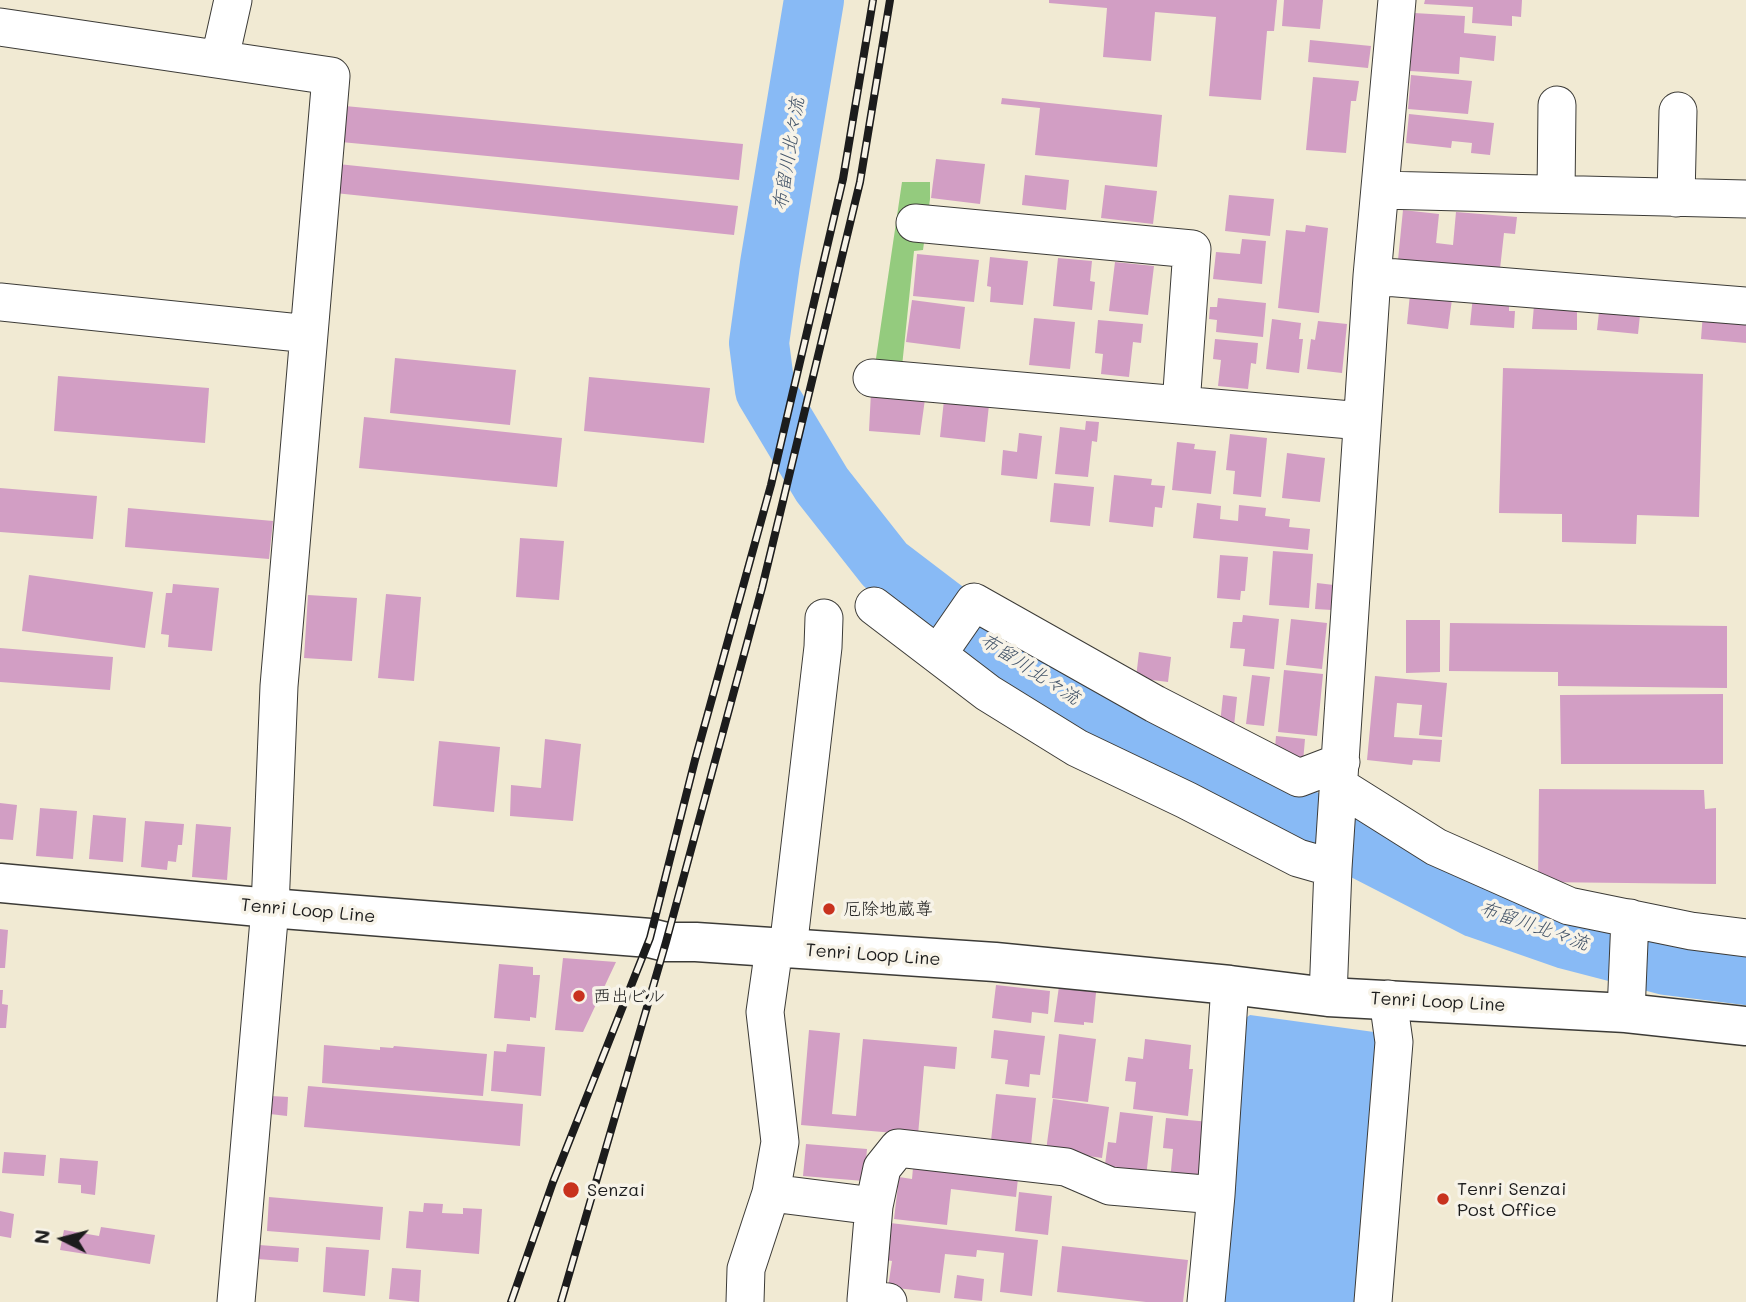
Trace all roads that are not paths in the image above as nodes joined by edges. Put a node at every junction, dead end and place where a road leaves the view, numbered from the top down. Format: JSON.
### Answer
{"nodes":[{"id":1,"x":233,"y":0,"type":"edge"},
{"id":2,"x":1397,"y":0,"type":"edge"},
{"id":3,"x":0,"y":27,"type":"edge"},
{"id":4,"x":220,"y":58,"type":"junction"},
{"id":5,"x":1557,"y":105,"type":"dead end"},
{"id":6,"x":1678,"y":111,"type":"dead end"},
{"id":7,"x":1380,"y":190,"type":"junction"},
{"id":8,"x":1556,"y":194,"type":"junction"},
{"id":9,"x":1676,"y":198,"type":"junction"},
{"id":10,"x":1746,"y":200,"type":"edge"},
{"id":11,"x":915,"y":223,"type":"dead end"},
{"id":12,"x":1372,"y":276,"type":"junction"},
{"id":13,"x":0,"y":303,"type":"edge"},
{"id":14,"x":1746,"y":306,"type":"edge"},
{"id":15,"x":309,"y":334,"type":"junction"},
{"id":16,"x":872,"y":378,"type":"dead end"},
{"id":17,"x":1181,"y":405,"type":"junction"},
{"id":18,"x":1362,"y":421,"type":"junction"},
{"id":19,"x":874,"y":607,"type":"dead end"},
{"id":20,"x":824,"y":618,"type":"dead end"},
{"id":21,"x":938,"y":654,"type":"junction"},
{"id":22,"x":1339,"y":781,"type":"junction"},
{"id":23,"x":1333,"y":867,"type":"junction"},
{"id":24,"x":0,"y":883,"type":"edge"},
{"id":25,"x":270,"y":908,"type":"junction"},
{"id":26,"x":1630,"y":918,"type":"junction"},
{"id":27,"x":1746,"y":938,"type":"edge"},
{"id":28,"x":781,"y":949,"type":"junction"},
{"id":29,"x":1230,"y":985,"type":"junction"},
{"id":30,"x":1328,"y":997,"type":"junction"},
{"id":31,"x":1388,"y":999,"type":"junction"},
{"id":32,"x":1626,"y":1013,"type":"junction"},
{"id":33,"x":1746,"y":1026,"type":"edge"},
{"id":34,"x":771,"y":1193,"type":"junction"},
{"id":35,"x":1216,"y":1195,"type":"junction"},
{"id":36,"x":874,"y":1206,"type":"junction"},
{"id":37,"x":236,"y":1302,"type":"edge"},
{"id":38,"x":745,"y":1302,"type":"edge"},
{"id":39,"x":888,"y":1302,"type":"edge"},
{"id":40,"x":1206,"y":1302,"type":"edge"},
{"id":41,"x":1373,"y":1302,"type":"edge"}],
"edges":[{"from":1,"to":4,"type":"street"},
{"from":2,"to":7,"type":"street"},
{"from":3,"to":4,"type":"street"},
{"from":4,"to":15,"type":"street"},
{"from":5,"to":8,"type":"street"},
{"from":6,"to":9,"type":"street"},
{"from":7,"to":8,"type":"street"},
{"from":7,"to":12,"type":"street"},
{"from":8,"to":9,"type":"street"},
{"from":9,"to":10,"type":"street"},
{"from":11,"to":17,"type":"street"},
{"from":12,"to":14,"type":"street"},
{"from":12,"to":18,"type":"street"},
{"from":13,"to":15,"type":"street"},
{"from":15,"to":25,"type":"street"},
{"from":16,"to":17,"type":"street"},
{"from":17,"to":18,"type":"street"},
{"from":18,"to":22,"type":"street"},
{"from":19,"to":21,"type":"street"},
{"from":20,"to":28,"type":"street"},
{"from":21,"to":22,"type":"street"},
{"from":21,"to":23,"type":"street"},
{"from":22,"to":23,"type":"street"},
{"from":22,"to":26,"type":"street"},
{"from":23,"to":30,"type":"street"},
{"from":24,"to":25,"type":"main road","name":"Tenri Loop Line"},
{"from":25,"to":28,"type":"main road","name":"Tenri Loop Line"},
{"from":25,"to":37,"type":"street"},
{"from":26,"to":27,"type":"street"},
{"from":26,"to":32,"type":"street"},
{"from":28,"to":29,"type":"main road","name":"Tenri Loop Line"},
{"from":28,"to":34,"type":"street"},
{"from":29,"to":30,"type":"main road","name":"Tenri Loop Line"},
{"from":29,"to":35,"type":"street"},
{"from":30,"to":31,"type":"main road","name":"Tenri Loop Line"},
{"from":31,"to":32,"type":"main road","name":"Tenri Loop Line"},
{"from":31,"to":41,"type":"street"},
{"from":32,"to":33,"type":"main road","name":"Tenri Loop Line"},
{"from":34,"to":36,"type":"street"},
{"from":34,"to":38,"type":"street"},
{"from":35,"to":36,"type":"street"},
{"from":35,"to":40,"type":"street"},
{"from":36,"to":39,"type":"street"}]}
